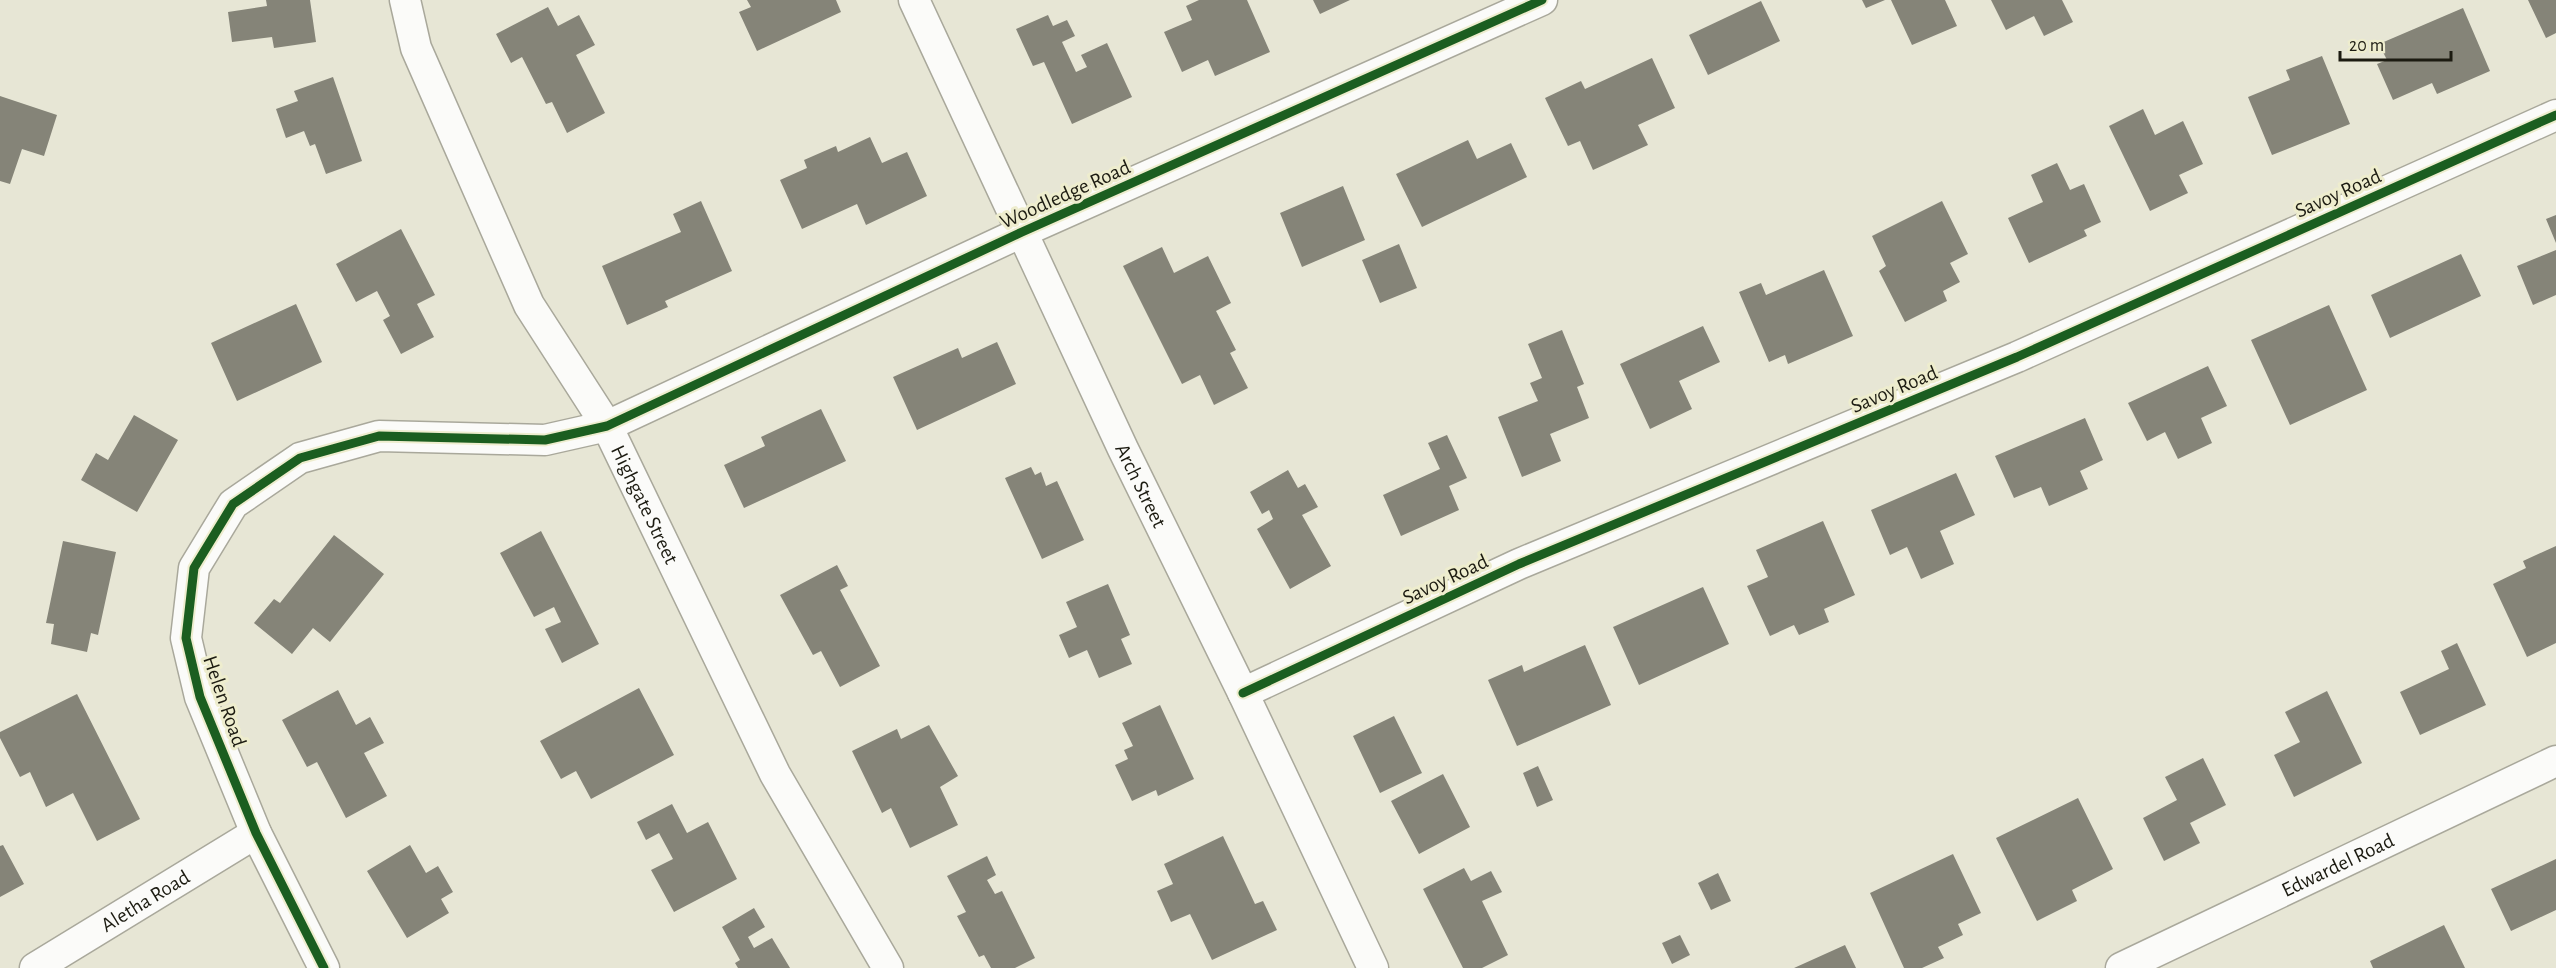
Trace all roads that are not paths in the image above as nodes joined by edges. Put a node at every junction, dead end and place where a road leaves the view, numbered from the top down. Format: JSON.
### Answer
{"nodes":[{"id":1,"x":405,"y":0,"type":"edge"},
{"id":2,"x":914,"y":0,"type":"edge"},
{"id":3,"x":1542,"y":0,"type":"edge"},
{"id":4,"x":2556,"y":115,"type":"edge"},
{"id":5,"x":1022,"y":232,"type":"junction"},
{"id":6,"x":606,"y":426,"type":"junction"},
{"id":7,"x":1244,"y":693,"type":"junction"},
{"id":8,"x":2556,"y":761,"type":"edge"},
{"id":9,"x":256,"y":833,"type":"junction"},
{"id":10,"x":35,"y":968,"type":"edge"},
{"id":11,"x":324,"y":968,"type":"edge"},
{"id":12,"x":888,"y":968,"type":"edge"},
{"id":13,"x":1373,"y":968,"type":"edge"},
{"id":14,"x":2121,"y":968,"type":"edge"}],
"edges":[{"from":1,"to":6,"type":"street","name":"Highgate Street"},
{"from":2,"to":5,"type":"street","name":"Arch Street"},
{"from":3,"to":5,"type":"street","name":"Woodledge Road"},
{"from":4,"to":7,"type":"street","name":"Savoy Road"},
{"from":5,"to":6,"type":"street","name":"Woodledge Road"},
{"from":5,"to":7,"type":"street","name":"Arch Street"},
{"from":6,"to":9,"type":"street","name":"Helen Road"},
{"from":6,"to":12,"type":"street","name":"Highgate Street"},
{"from":7,"to":13,"type":"street","name":"Arch Street"},
{"from":8,"to":14,"type":"street","name":"Edwardel Road"},
{"from":9,"to":10,"type":"street","name":"Aletha Road"},
{"from":9,"to":11,"type":"street","name":"Helen Road"}]}
